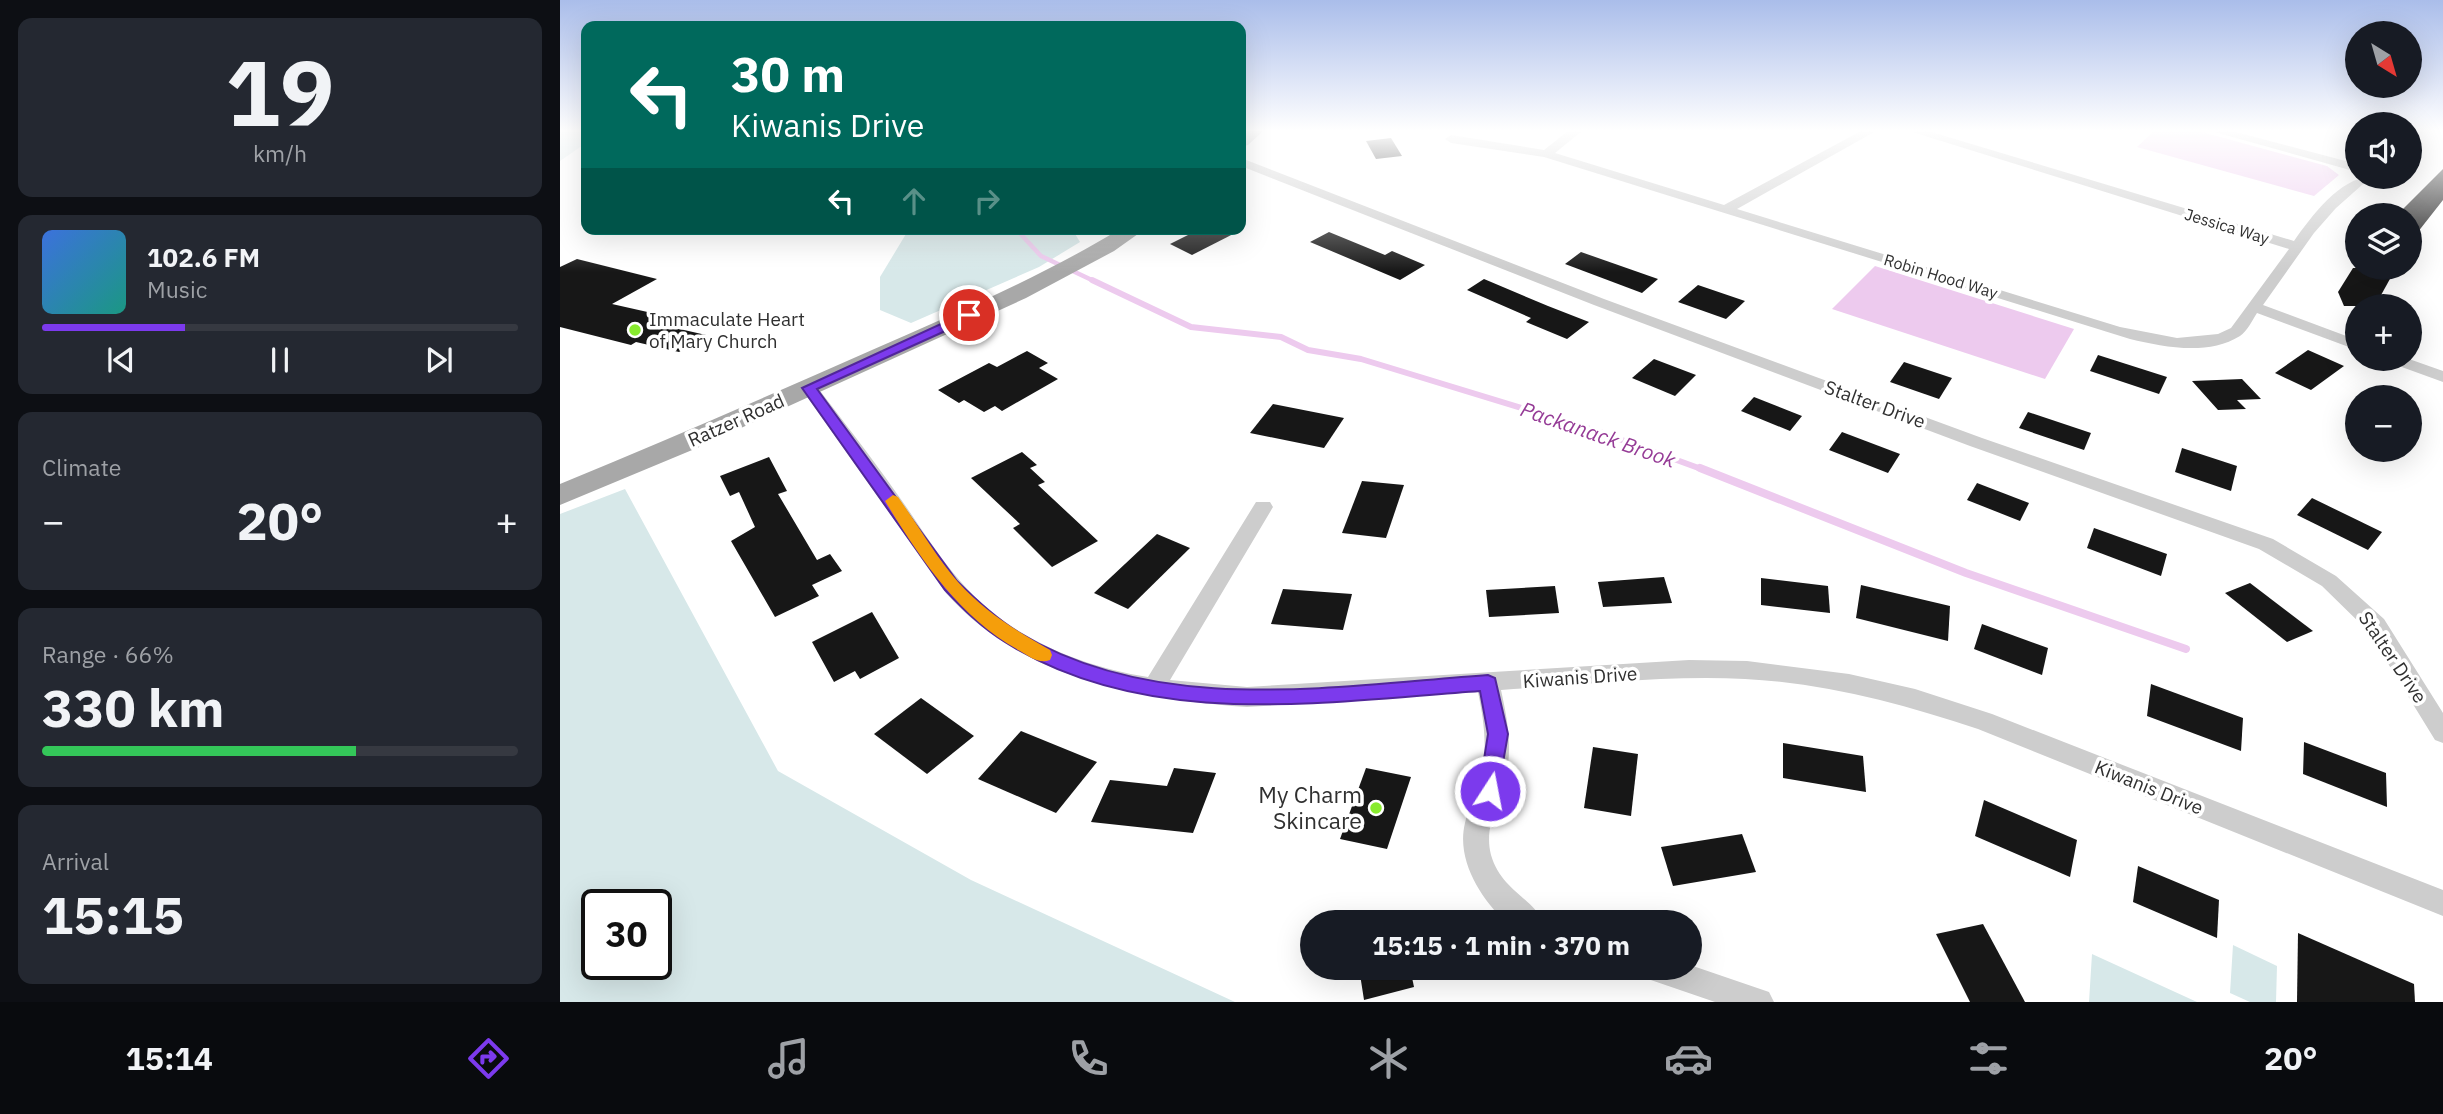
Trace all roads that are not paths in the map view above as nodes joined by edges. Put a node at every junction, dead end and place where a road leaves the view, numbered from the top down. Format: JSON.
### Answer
{"nodes":[{"id":1,"x":1281,"y":178,"type":"edge"},
{"id":2,"x":1622,"y":178,"type":"edge"},
{"id":3,"x":1784,"y":178,"type":"edge"},
{"id":4,"x":2069,"y":178,"type":"edge"},
{"id":5,"x":2350,"y":189,"type":"edge"},
{"id":6,"x":1725,"y":210,"type":"junction"},
{"id":7,"x":1125,"y":235,"type":"edge"},
{"id":8,"x":2298,"y":247,"type":"junction"},
{"id":9,"x":2254,"y":307,"type":"junction"},
{"id":10,"x":2345,"y":341,"type":"edge"},
{"id":11,"x":2422,"y":369,"type":"edge"},
{"id":12,"x":2443,"y":377,"type":"edge"},
{"id":13,"x":809,"y":388,"type":"junction"},
{"id":14,"x":560,"y":495,"type":"edge"},
{"id":15,"x":1263,"y":507,"type":"dead end"},
{"id":16,"x":1488,"y":683,"type":"junction"},
{"id":17,"x":1153,"y":688,"type":"junction"},
{"id":18,"x":2443,"y":733,"type":"edge"},
{"id":19,"x":2443,"y":903,"type":"edge"},
{"id":20,"x":1515,"y":910,"type":"edge"},
{"id":21,"x":1692,"y":980,"type":"edge"},
{"id":22,"x":1759,"y":1002,"type":"edge"}],
"edges":[{"from":1,"to":18,"type":"street","name":"Stalter Drive"},
{"from":2,"to":6,"type":"street","name":"Robin Hood Way"},
{"from":3,"to":6,"type":"street"},
{"from":4,"to":8,"type":"street","name":"Jessica Way"},
{"from":5,"to":8,"type":"street","name":"Robin Hood Way"},
{"from":6,"to":9,"type":"street","name":"Robin Hood Way"},
{"from":7,"to":13,"type":"main road","name":"Ratzer Road"},
{"from":8,"to":9,"type":"street","name":"Robin Hood Way"},
{"from":9,"to":10,"type":"street"},
{"from":11,"to":12,"type":"street"},
{"from":13,"to":14,"type":"main road","name":"Ratzer Road"},
{"from":13,"to":17,"type":"street","name":"Kiwanis Drive"},
{"from":15,"to":17,"type":"street"},
{"from":16,"to":17,"type":"street","name":"Kiwanis Drive"},
{"from":16,"to":19,"type":"street","name":"Kiwanis Drive"},
{"from":16,"to":20,"type":"street"},
{"from":21,"to":22,"type":"street"}]}
